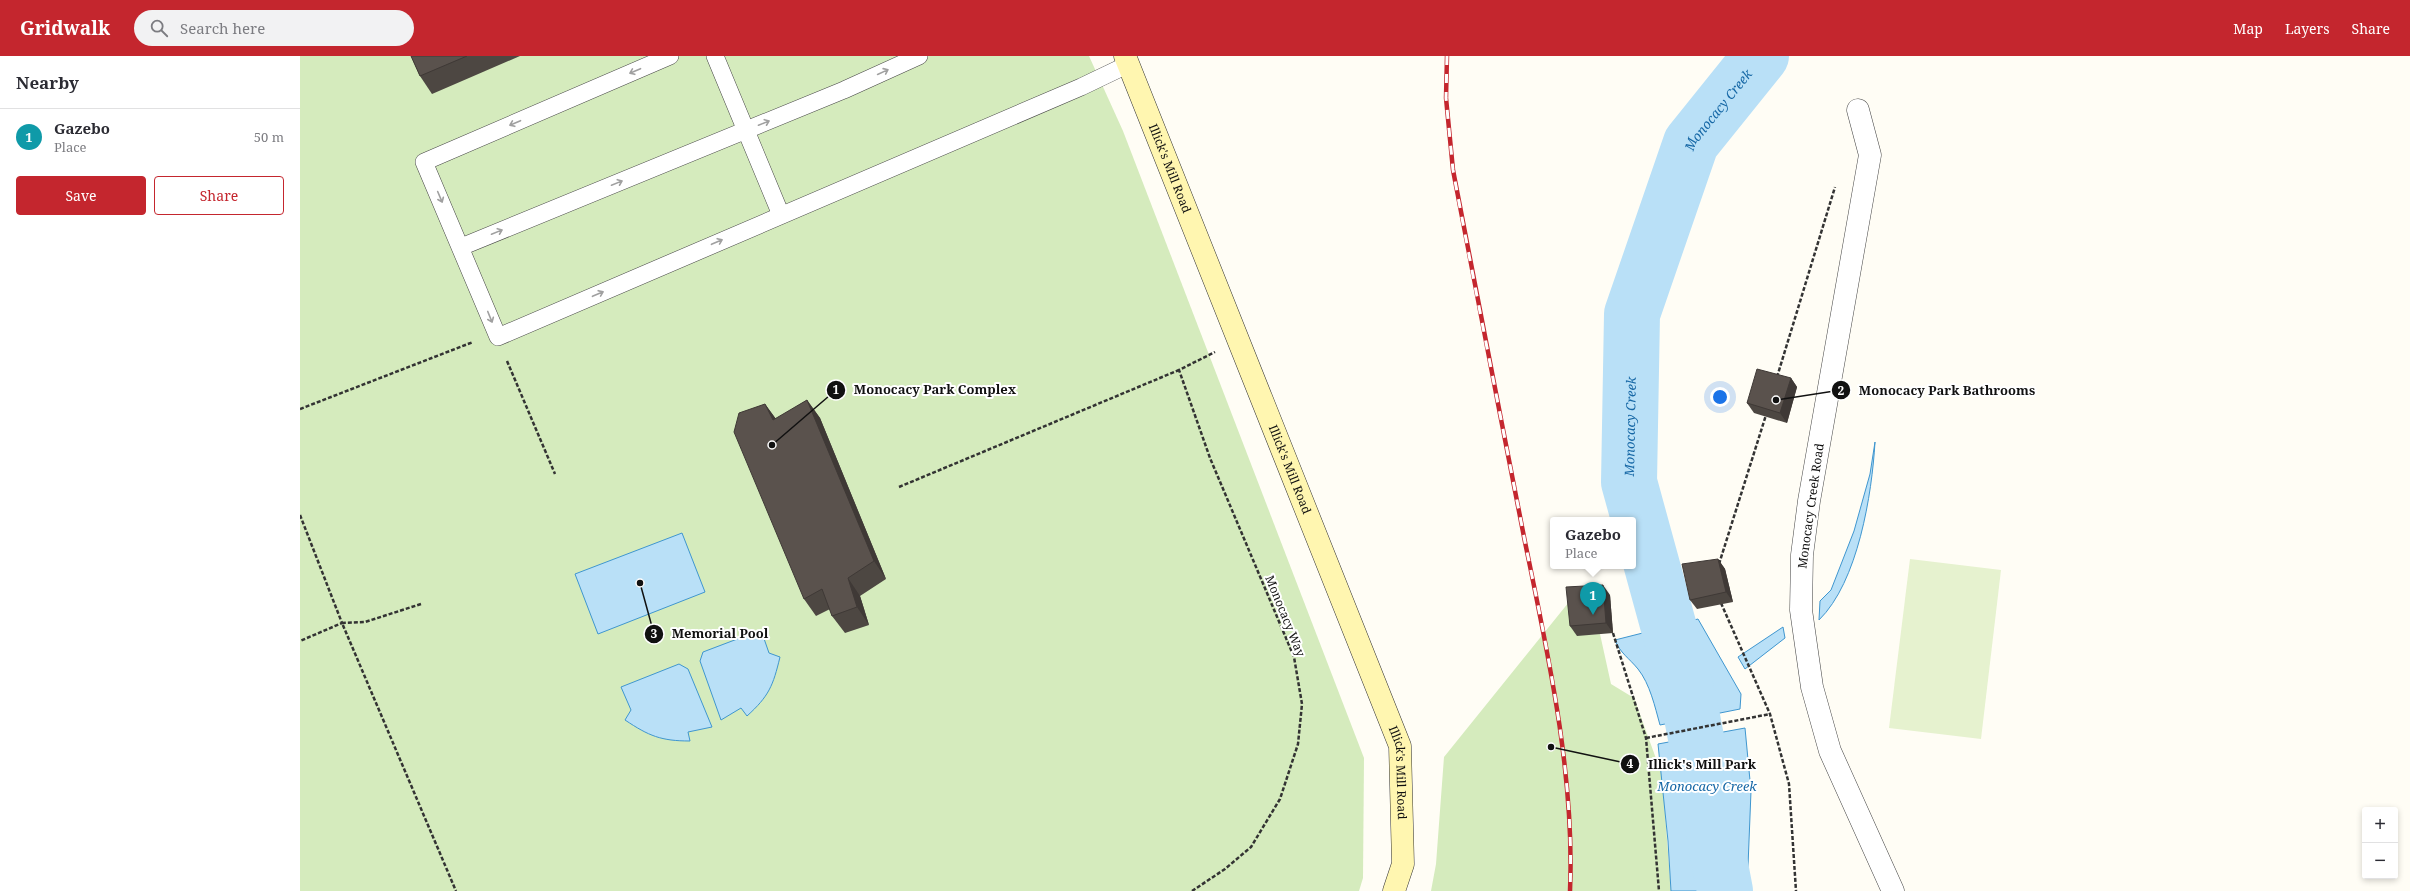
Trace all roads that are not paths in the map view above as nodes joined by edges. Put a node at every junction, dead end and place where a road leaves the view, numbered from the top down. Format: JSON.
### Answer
{"nodes":[{"id":1,"x":670,"y":56,"type":"edge"},
{"id":2,"x":715,"y":56,"type":"edge"},
{"id":3,"x":919,"y":56,"type":"edge"},
{"id":4,"x":1127,"y":60,"type":"edge"},
{"id":5,"x":1858,"y":110,"type":"dead end"},
{"id":6,"x":746,"y":130,"type":"junction"},
{"id":7,"x":781,"y":215,"type":"junction"},
{"id":8,"x":461,"y":247,"type":"junction"},
{"id":9,"x":1394,"y":891,"type":"edge"},
{"id":10,"x":1893,"y":891,"type":"edge"}],
"edges":[{"from":1,"to":8,"type":"lane","one_way":true},
{"from":2,"to":6,"type":"lane"},
{"from":6,"to":3,"type":"lane","one_way":true},
{"from":4,"to":7,"type":"lane"},
{"from":4,"to":9,"type":"street","name":"Illick's Mill Road"},
{"from":5,"to":10,"type":"street","name":"Monocacy Creek Road"},
{"from":6,"to":7,"type":"lane"},
{"from":8,"to":6,"type":"lane","one_way":true},
{"from":8,"to":7,"type":"lane","one_way":true}]}
